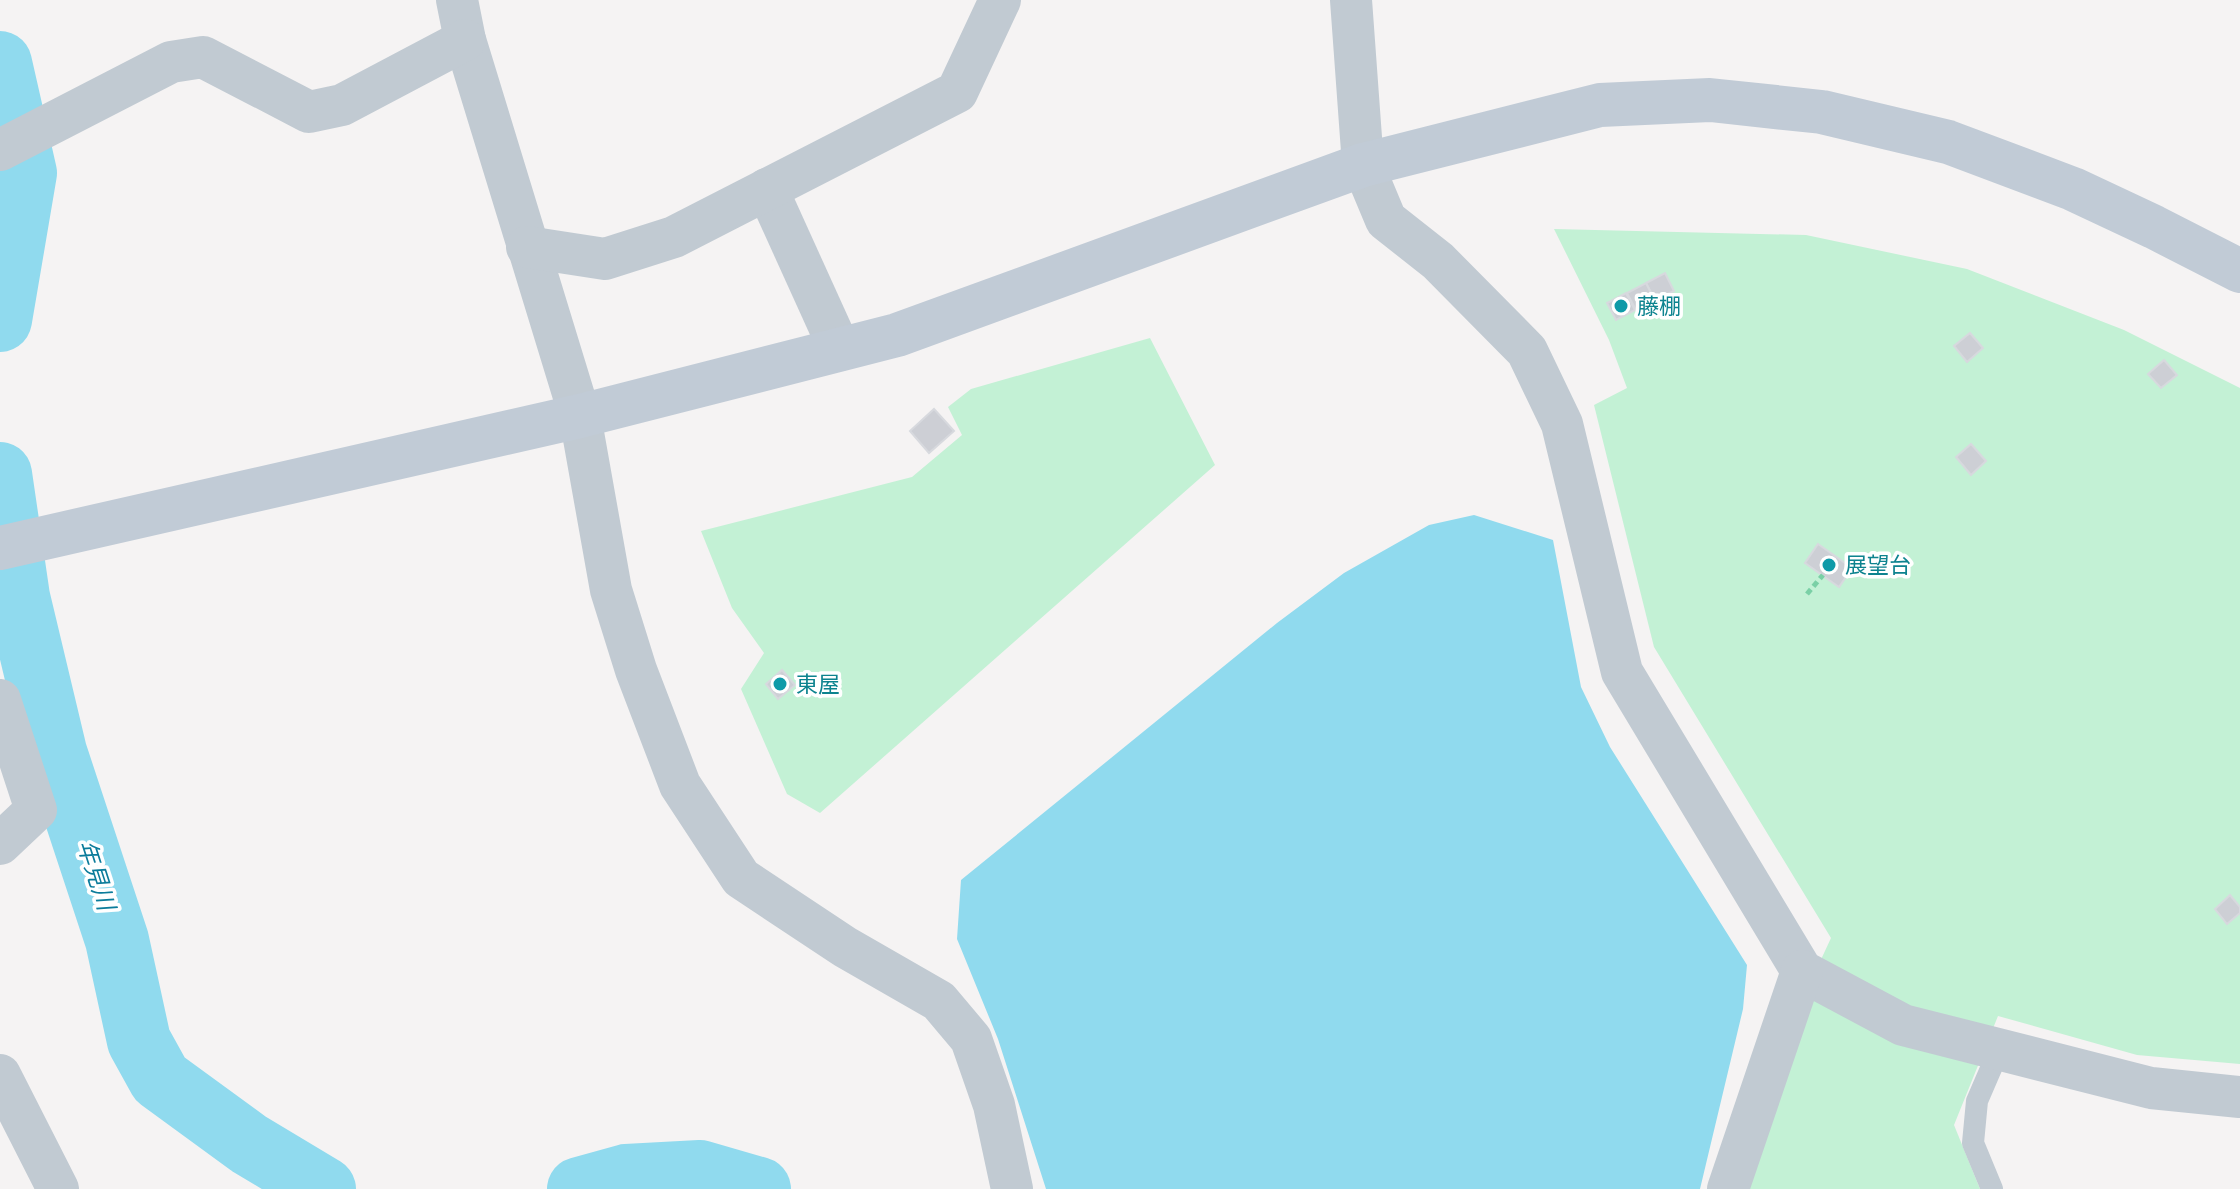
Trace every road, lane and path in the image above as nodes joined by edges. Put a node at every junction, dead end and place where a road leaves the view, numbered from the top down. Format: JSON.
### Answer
{"nodes":[{"id":1,"x":1000,"y":0,"type":"edge"},
{"id":2,"x":1351,"y":0,"type":"edge"},
{"id":3,"x":461,"y":20,"type":"edge"},
{"id":4,"x":15,"y":142,"type":"edge"},
{"id":5,"x":1363,"y":165,"type":"junction"},
{"id":6,"x":767,"y":189,"type":"junction"},
{"id":7,"x":527,"y":247,"type":"junction"},
{"id":8,"x":2240,"y":271,"type":"edge"},
{"id":9,"x":840,"y":350,"type":"junction"},
{"id":10,"x":580,"y":416,"type":"junction"},
{"id":11,"x":13,"y":545,"type":"edge"},
{"id":12,"x":1823,"y":575,"type":"dead end"},
{"id":13,"x":1807,"y":594,"type":"dead end"},
{"id":14,"x":0,"y":700,"type":"edge"},
{"id":15,"x":0,"y":844,"type":"edge"},
{"id":16,"x":1802,"y":971,"type":"junction"},
{"id":17,"x":1999,"y":1050,"type":"junction"},
{"id":18,"x":0,"y":1075,"type":"edge"},
{"id":19,"x":2240,"y":1097,"type":"edge"},
{"id":20,"x":58,"y":1189,"type":"edge"},
{"id":21,"x":1012,"y":1189,"type":"edge"},
{"id":22,"x":1728,"y":1189,"type":"edge"},
{"id":23,"x":1992,"y":1189,"type":"edge"}],
"edges":[{"from":1,"to":6,"type":"street"},
{"from":2,"to":5,"type":"street"},
{"from":3,"to":4,"type":"street"},
{"from":3,"to":7,"type":"street"},
{"from":5,"to":8,"type":"street"},
{"from":5,"to":9,"type":"street"},
{"from":5,"to":16,"type":"street"},
{"from":6,"to":7,"type":"street"},
{"from":6,"to":9,"type":"street"},
{"from":7,"to":10,"type":"street"},
{"from":9,"to":10,"type":"street"},
{"from":10,"to":11,"type":"street"},
{"from":10,"to":21,"type":"street"},
{"from":12,"to":13,"type":"path"},
{"from":14,"to":15,"type":"street"},
{"from":16,"to":17,"type":"street"},
{"from":16,"to":22,"type":"street"},
{"from":17,"to":19,"type":"street"},
{"from":17,"to":23,"type":"lane"},
{"from":18,"to":20,"type":"street"}]}
